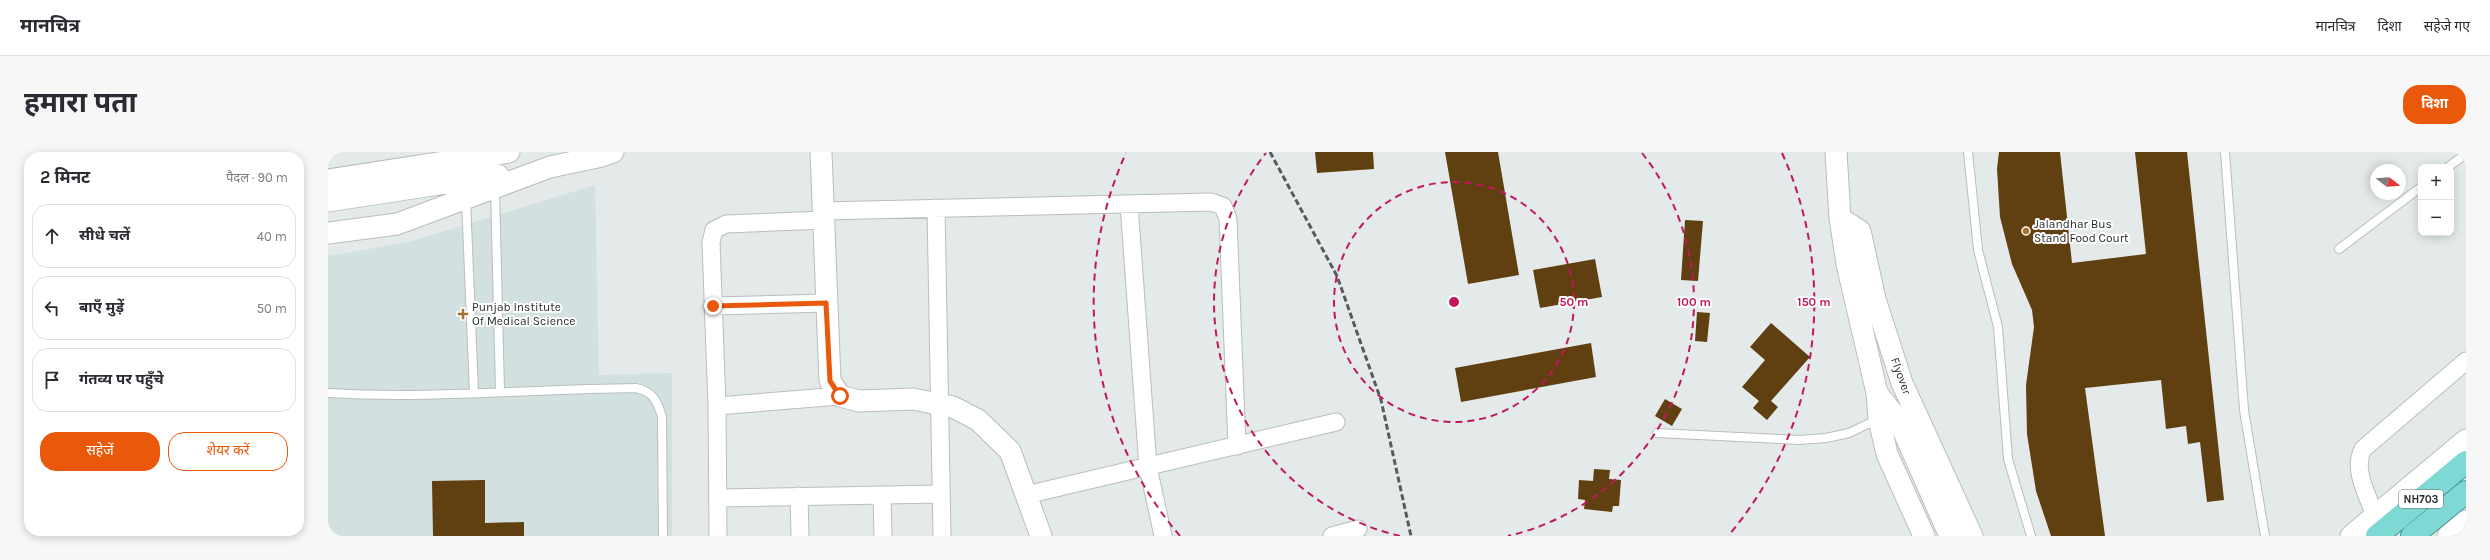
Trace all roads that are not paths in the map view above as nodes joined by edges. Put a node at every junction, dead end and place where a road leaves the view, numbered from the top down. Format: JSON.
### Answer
{"nodes":[{"id":1,"x":509,"y":152,"type":"edge"},
{"id":2,"x":613,"y":152,"type":"edge"},
{"id":3,"x":821,"y":152,"type":"edge"},
{"id":4,"x":1836,"y":152,"type":"edge"},
{"id":5,"x":1968,"y":152,"type":"edge"},
{"id":6,"x":2225,"y":152,"type":"edge"},
{"id":7,"x":2466,"y":154,"type":"edge"},
{"id":8,"x":2452,"y":164,"type":"edge"},
{"id":9,"x":550,"y":167,"type":"junction"},
{"id":10,"x":328,"y":180,"type":"edge"},
{"id":11,"x":495,"y":186,"type":"junction"},
{"id":12,"x":2418,"y":189,"type":"edge"},
{"id":13,"x":466,"y":197,"type":"junction"},
{"id":14,"x":328,"y":202,"type":"edge"},
{"id":15,"x":1129,"y":204,"type":"junction"},
{"id":16,"x":936,"y":208,"type":"junction"},
{"id":17,"x":823,"y":216,"type":"junction"},
{"id":18,"x":1840,"y":218,"type":"junction"},
{"id":19,"x":328,"y":233,"type":"edge"},
{"id":20,"x":2339,"y":249,"type":"dead end"},
{"id":21,"x":826,"y":303,"type":"junction"},
{"id":22,"x":713,"y":306,"type":"junction"},
{"id":23,"x":2466,"y":361,"type":"edge"},
{"id":24,"x":500,"y":391,"type":"junction"},
{"id":25,"x":328,"y":393,"type":"edge"},
{"id":26,"x":474,"y":393,"type":"junction"},
{"id":27,"x":1877,"y":393,"type":"junction"},
{"id":28,"x":840,"y":396,"type":"junction"},
{"id":29,"x":939,"y":405,"type":"junction"},
{"id":30,"x":717,"y":406,"type":"junction"},
{"id":31,"x":1879,"y":419,"type":"junction"},
{"id":32,"x":1336,"y":422,"type":"dead end"},
{"id":33,"x":1657,"y":433,"type":"dead end"},
{"id":34,"x":2466,"y":440,"type":"edge"},
{"id":35,"x":1237,"y":446,"type":"junction"},
{"id":36,"x":2466,"y":462,"type":"edge"},
{"id":37,"x":1148,"y":466,"type":"junction"},
{"id":38,"x":2466,"y":492,"type":"edge"},
{"id":39,"x":940,"y":494,"type":"junction"},
{"id":40,"x":882,"y":495,"type":"junction"},
{"id":41,"x":1026,"y":495,"type":"junction"},
{"id":42,"x":799,"y":496,"type":"junction"},
{"id":43,"x":718,"y":498,"type":"junction"},
{"id":44,"x":2466,"y":521,"type":"edge"},
{"id":45,"x":2376,"y":526,"type":"edge"},
{"id":46,"x":1358,"y":529,"type":"dead end"},
{"id":47,"x":663,"y":536,"type":"edge"},
{"id":48,"x":718,"y":536,"type":"edge"},
{"id":49,"x":800,"y":536,"type":"edge"},
{"id":50,"x":883,"y":536,"type":"edge"},
{"id":51,"x":942,"y":536,"type":"edge"},
{"id":52,"x":1041,"y":536,"type":"edge"},
{"id":53,"x":1163,"y":536,"type":"edge"},
{"id":54,"x":1332,"y":536,"type":"edge"},
{"id":55,"x":1924,"y":536,"type":"edge"},
{"id":56,"x":1950,"y":536,"type":"edge"},
{"id":57,"x":1972,"y":536,"type":"edge"},
{"id":58,"x":2031,"y":536,"type":"edge"},
{"id":59,"x":2265,"y":536,"type":"edge"},
{"id":60,"x":2351,"y":536,"type":"edge"},
{"id":61,"x":2412,"y":536,"type":"edge"},
{"id":62,"x":2448,"y":536,"type":"edge"}],
"edges":[{"from":1,"to":10,"type":"street"},
{"from":2,"to":9,"type":"street"},
{"from":3,"to":17,"type":"street"},
{"from":4,"to":18,"type":"street"},
{"from":5,"to":58,"type":"lane"},
{"from":6,"to":59,"type":"lane"},
{"from":7,"to":8,"type":"lane"},
{"from":9,"to":11,"type":"street"},
{"from":9,"to":14,"type":"street"},
{"from":11,"to":13,"type":"street"},
{"from":11,"to":24,"type":"lane"},
{"from":12,"to":20,"type":"lane"},
{"from":13,"to":19,"type":"street"},
{"from":13,"to":26,"type":"lane"},
{"from":15,"to":16,"type":"street"},
{"from":15,"to":35,"type":"street"},
{"from":15,"to":37,"type":"street"},
{"from":16,"to":17,"type":"street"},
{"from":16,"to":29,"type":"street"},
{"from":17,"to":21,"type":"street"},
{"from":17,"to":22,"type":"street"},
{"from":18,"to":27,"type":"street"},
{"from":18,"to":57,"type":"street","name":"Flyover"},
{"from":21,"to":22,"type":"street"},
{"from":21,"to":28,"type":"street"},
{"from":22,"to":30,"type":"street"},
{"from":23,"to":45,"type":"street"},
{"from":24,"to":26,"type":"lane"},
{"from":24,"to":47,"type":"lane"},
{"from":25,"to":26,"type":"lane"},
{"from":27,"to":31,"type":"street"},
{"from":27,"to":56,"type":"street"},
{"from":28,"to":29,"type":"street"},
{"from":28,"to":30,"type":"street"},
{"from":29,"to":39,"type":"street"},
{"from":29,"to":41,"type":"street"},
{"from":30,"to":43,"type":"street"},
{"from":31,"to":33,"type":"lane"},
{"from":31,"to":55,"type":"street"},
{"from":32,"to":35,"type":"street"},
{"from":34,"to":45,"type":"street"},
{"from":35,"to":37,"type":"street"},
{"from":36,"to":45,"type":"highway","number":"NH703"},
{"from":37,"to":41,"type":"street"},
{"from":37,"to":53,"type":"street"},
{"from":38,"to":61,"type":"highway","number":"NH703"},
{"from":39,"to":40,"type":"street"},
{"from":39,"to":51,"type":"street"},
{"from":40,"to":42,"type":"street"},
{"from":40,"to":50,"type":"street"},
{"from":41,"to":52,"type":"street"},
{"from":42,"to":43,"type":"street"},
{"from":42,"to":49,"type":"street"},
{"from":43,"to":48,"type":"street"},
{"from":44,"to":62,"type":"street"},
{"from":45,"to":60,"type":"street"},
{"from":46,"to":54,"type":"street"}]}
